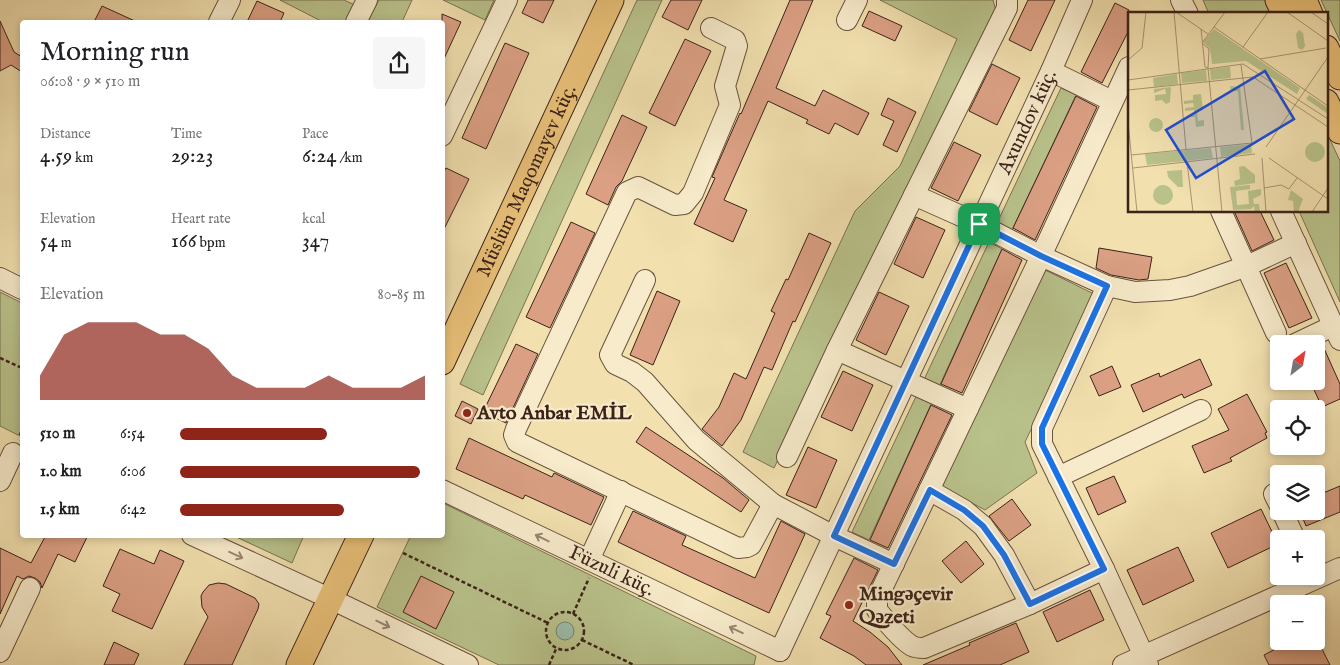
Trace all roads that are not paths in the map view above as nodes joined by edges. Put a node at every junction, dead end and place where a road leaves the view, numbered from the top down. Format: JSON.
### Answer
{"nodes":[{"id":1,"x":230,"y":0,"type":"edge"},
{"id":2,"x":367,"y":0,"type":"edge"},
{"id":3,"x":506,"y":0,"type":"edge"},
{"id":4,"x":611,"y":0,"type":"edge"},
{"id":5,"x":857,"y":0,"type":"edge"},
{"id":6,"x":1007,"y":0,"type":"edge"},
{"id":7,"x":1082,"y":0,"type":"edge"},
{"id":8,"x":1181,"y":0,"type":"edge"},
{"id":9,"x":1278,"y":0,"type":"edge"},
{"id":10,"x":1304,"y":0,"type":"edge"},
{"id":11,"x":1187,"y":12,"type":"edge"},
{"id":12,"x":1284,"y":12,"type":"edge"},
{"id":13,"x":1309,"y":12,"type":"edge"},
{"id":14,"x":220,"y":20,"type":"edge"},
{"id":15,"x":357,"y":20,"type":"edge"},
{"id":16,"x":847,"y":20,"type":"dead end"},
{"id":17,"x":711,"y":28,"type":"dead end"},
{"id":18,"x":1328,"y":52,"type":"edge"},
{"id":19,"x":1128,"y":69,"type":"edge"},
{"id":20,"x":1051,"y":71,"type":"junction"},
{"id":21,"x":1340,"y":77,"type":"edge"},
{"id":22,"x":1112,"y":101,"type":"junction"},
{"id":23,"x":1328,"y":106,"type":"edge"},
{"id":24,"x":445,"y":130,"type":"edge"},
{"id":25,"x":1340,"y":132,"type":"edge"},
{"id":26,"x":914,"y":195,"type":"junction"},
{"id":27,"x":1221,"y":212,"type":"edge"},
{"id":28,"x":1281,"y":212,"type":"edge"},
{"id":29,"x":979,"y":224,"type":"junction"},
{"id":30,"x":1296,"y":243,"type":"junction"},
{"id":31,"x":1041,"y":256,"type":"junction"},
{"id":32,"x":1247,"y":266,"type":"junction"},
{"id":33,"x":0,"y":278,"type":"edge"},
{"id":34,"x":644,"y":280,"type":"dead end"},
{"id":35,"x":1107,"y":286,"type":"junction"},
{"id":36,"x":20,"y":288,"type":"edge"},
{"id":37,"x":1276,"y":333,"type":"dead end"},
{"id":38,"x":1337,"y":333,"type":"edge"},
{"id":39,"x":837,"y":350,"type":"junction"},
{"id":40,"x":445,"y":356,"type":"edge"},
{"id":41,"x":906,"y":382,"type":"junction"},
{"id":42,"x":968,"y":409,"type":"junction"},
{"id":43,"x":1200,"y":410,"type":"dead end"},
{"id":44,"x":14,"y":448,"type":"edge"},
{"id":45,"x":786,"y":457,"type":"dead end"},
{"id":46,"x":1058,"y":477,"type":"junction"},
{"id":47,"x":0,"y":481,"type":"edge"},
{"id":48,"x":930,"y":490,"type":"junction"},
{"id":49,"x":621,"y":491,"type":"junction"},
{"id":50,"x":445,"y":492,"type":"edge"},
{"id":51,"x":773,"y":504,"type":"junction"},
{"id":52,"x":834,"y":536,"type":"junction"},
{"id":53,"x":199,"y":538,"type":"edge"},
{"id":54,"x":360,"y":538,"type":"edge"},
{"id":55,"x":894,"y":564,"type":"junction"},
{"id":56,"x":590,"y":567,"type":"junction"},
{"id":57,"x":1340,"y":568,"type":"edge"},
{"id":58,"x":1104,"y":569,"type":"junction"},
{"id":59,"x":1325,"y":574,"type":"edge"},
{"id":60,"x":1300,"y":585,"type":"edge"},
{"id":61,"x":30,"y":588,"type":"dead end"},
{"id":62,"x":331,"y":599,"type":"junction"},
{"id":63,"x":1030,"y":604,"type":"junction"},
{"id":64,"x":0,"y":652,"type":"edge"},
{"id":65,"x":782,"y":658,"type":"edge"},
{"id":66,"x":1146,"y":660,"type":"edge"},
{"id":67,"x":455,"y":662,"type":"edge"},
{"id":68,"x":299,"y":665,"type":"edge"},
{"id":69,"x":1123,"y":665,"type":"edge"}],
"edges":[{"from":1,"to":14,"type":"street"},
{"from":2,"to":15,"type":"street"},
{"from":3,"to":24,"type":"street"},
{"from":4,"to":40,"type":"main road","name":"Müslüm Maqomayev küç."},
{"from":5,"to":16,"type":"street"},
{"from":6,"to":26,"type":"street"},
{"from":7,"to":20,"type":"street","name":"Axundov küç."},
{"from":8,"to":11,"type":"street"},
{"from":9,"to":12,"type":"main road"},
{"from":10,"to":13,"type":"main road"},
{"from":17,"to":49,"type":"street"},
{"from":18,"to":21,"type":"main road"},
{"from":19,"to":22,"type":"street"},
{"from":20,"to":22,"type":"street"},
{"from":20,"to":29,"type":"street","name":"Axundov küç."},
{"from":22,"to":31,"type":"street"},
{"from":23,"to":25,"type":"main road"},
{"from":26,"to":29,"type":"street"},
{"from":26,"to":39,"type":"street"},
{"from":27,"to":32,"type":"street"},
{"from":28,"to":30,"type":"street"},
{"from":29,"to":31,"type":"street"},
{"from":29,"to":41,"type":"street","name":"Axundov küç."},
{"from":30,"to":32,"type":"street"},
{"from":30,"to":38,"type":"street"},
{"from":31,"to":35,"type":"street"},
{"from":31,"to":42,"type":"street"},
{"from":32,"to":35,"type":"street"},
{"from":32,"to":37,"type":"street"},
{"from":33,"to":36,"type":"street"},
{"from":34,"to":51,"type":"street"},
{"from":35,"to":46,"type":"street"},
{"from":39,"to":41,"type":"street"},
{"from":39,"to":45,"type":"street"},
{"from":41,"to":42,"type":"street"},
{"from":41,"to":52,"type":"street","name":"Axundov küç."},
{"from":42,"to":48,"type":"street"},
{"from":43,"to":46,"type":"street"},
{"from":44,"to":47,"type":"street"},
{"from":46,"to":58,"type":"street"},
{"from":48,"to":55,"type":"street"},
{"from":48,"to":63,"type":"street"},
{"from":49,"to":51,"type":"street"},
{"from":49,"to":56,"type":"street"},
{"from":56,"to":50,"type":"street","name":"Füzuli küç.","one_way":true},
{"from":51,"to":52,"type":"street"},
{"from":52,"to":55,"type":"street"},
{"from":52,"to":65,"type":"street","name":"Axundov küç."},
{"from":53,"to":62,"type":"street","one_way":true},
{"from":54,"to":62,"type":"main road"},
{"from":55,"to":63,"type":"street"},
{"from":65,"to":56,"type":"street","name":"Füzuli küç.","one_way":true},
{"from":57,"to":59,"type":"street"},
{"from":58,"to":63,"type":"street"},
{"from":58,"to":66,"type":"street"},
{"from":60,"to":66,"type":"street"},
{"from":61,"to":64,"type":"street"},
{"from":62,"to":67,"type":"street","one_way":true},
{"from":62,"to":68,"type":"main road"},
{"from":66,"to":69,"type":"street"}]}
